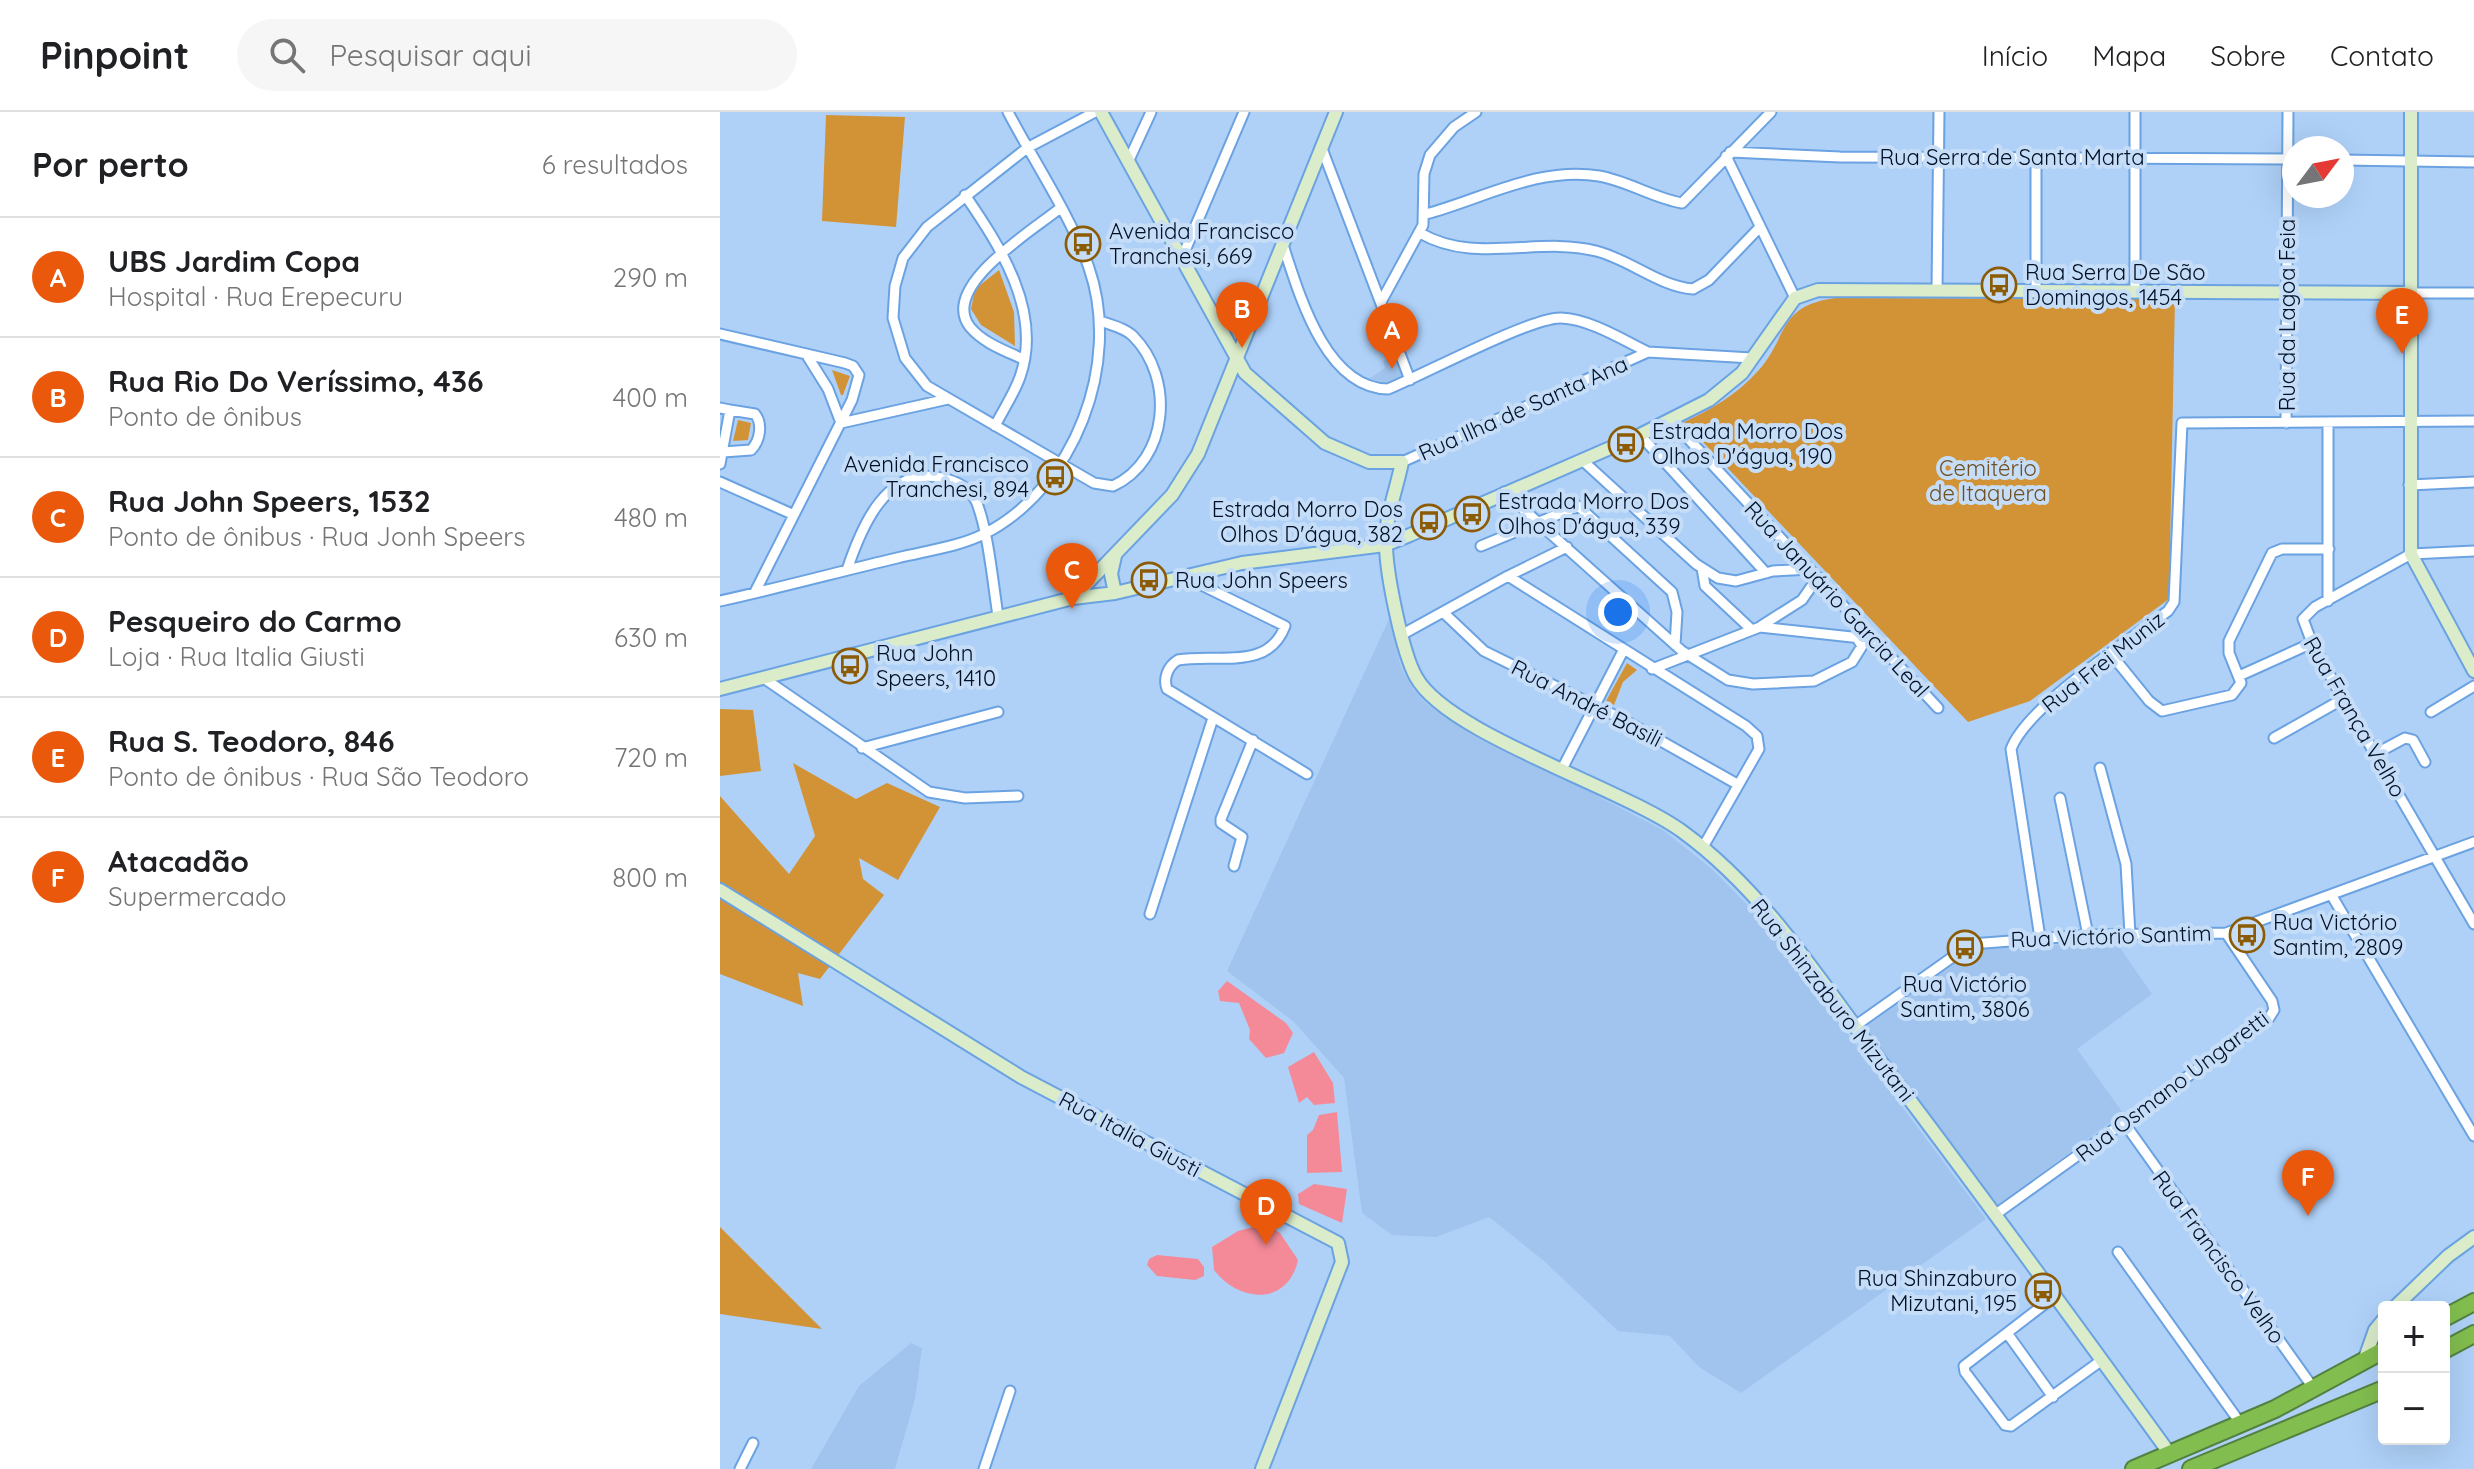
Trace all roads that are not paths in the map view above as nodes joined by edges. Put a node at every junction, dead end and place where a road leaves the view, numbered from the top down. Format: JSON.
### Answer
{"nodes":[{"id":1,"x":1008,"y":112,"type":"edge"},
{"id":2,"x":1095,"y":112,"type":"edge"},
{"id":3,"x":1101,"y":112,"type":"edge"},
{"id":4,"x":1151,"y":112,"type":"edge"},
{"id":5,"x":1244,"y":112,"type":"edge"},
{"id":6,"x":1336,"y":112,"type":"edge"},
{"id":7,"x":1476,"y":112,"type":"edge"},
{"id":8,"x":1771,"y":112,"type":"edge"},
{"id":9,"x":1939,"y":112,"type":"edge"},
{"id":10,"x":2135,"y":112,"type":"edge"},
{"id":11,"x":2288,"y":112,"type":"edge"},
{"id":12,"x":2411,"y":112,"type":"edge"},
{"id":13,"x":2289,"y":136,"type":"edge"},
{"id":14,"x":1321,"y":146,"type":"junction"},
{"id":15,"x":1027,"y":148,"type":"junction"},
{"id":16,"x":1728,"y":154,"type":"junction"},
{"id":17,"x":2134,"y":157,"type":"junction"},
{"id":18,"x":1939,"y":158,"type":"junction"},
{"id":19,"x":2036,"y":158,"type":"junction"},
{"id":20,"x":2282,"y":159,"type":"edge"},
{"id":21,"x":2354,"y":160,"type":"edge"},
{"id":22,"x":2411,"y":160,"type":"junction"},
{"id":23,"x":1128,"y":162,"type":"junction"},
{"id":24,"x":2474,"y":162,"type":"edge"},
{"id":25,"x":965,"y":195,"type":"junction"},
{"id":26,"x":2289,"y":208,"type":"edge"},
{"id":27,"x":1059,"y":209,"type":"junction"},
{"id":28,"x":1426,"y":214,"type":"junction"},
{"id":29,"x":1760,"y":227,"type":"junction"},
{"id":30,"x":1420,"y":233,"type":"junction"},
{"id":31,"x":1282,"y":242,"type":"junction"},
{"id":32,"x":1003,"y":255,"type":"junction"},
{"id":33,"x":1181,"y":261,"type":"junction"},
{"id":34,"x":1937,"y":290,"type":"junction"},
{"id":35,"x":2036,"y":291,"type":"junction"},
{"id":36,"x":2135,"y":291,"type":"junction"},
{"id":37,"x":2287,"y":293,"type":"junction"},
{"id":38,"x":2411,"y":293,"type":"junction"},
{"id":39,"x":2474,"y":293,"type":"edge"},
{"id":40,"x":1795,"y":298,"type":"junction"},
{"id":41,"x":1381,"y":302,"type":"junction"},
{"id":42,"x":1100,"y":321,"type":"junction"},
{"id":43,"x":1217,"y":327,"type":"junction"},
{"id":44,"x":1246,"y":332,"type":"junction"},
{"id":45,"x":720,"y":334,"type":"edge"},
{"id":46,"x":1648,"y":352,"type":"junction"},
{"id":47,"x":808,"y":357,"type":"junction"},
{"id":48,"x":1235,"y":358,"type":"junction"},
{"id":49,"x":1752,"y":358,"type":"junction"},
{"id":50,"x":1023,"y":359,"type":"junction"},
{"id":51,"x":1410,"y":380,"type":"junction"},
{"id":52,"x":948,"y":399,"type":"junction"},
{"id":53,"x":725,"y":409,"type":"edge"},
{"id":54,"x":1671,"y":420,"type":"junction"},
{"id":55,"x":2474,"y":421,"type":"edge"},
{"id":56,"x":2410,"y":422,"type":"junction"},
{"id":57,"x":841,"y":423,"type":"junction"},
{"id":58,"x":2286,"y":423,"type":"junction"},
{"id":59,"x":2328,"y":423,"type":"junction"},
{"id":60,"x":995,"y":426,"type":"junction"},
{"id":61,"x":1640,"y":435,"type":"junction"},
{"id":62,"x":723,"y":452,"type":"junction"},
{"id":63,"x":1582,"y":460,"type":"junction"},
{"id":64,"x":1059,"y":462,"type":"junction"},
{"id":65,"x":1402,"y":462,"type":"junction"},
{"id":66,"x":720,"y":464,"type":"edge"},
{"id":67,"x":720,"y":482,"type":"edge"},
{"id":68,"x":2474,"y":482,"type":"edge"},
{"id":69,"x":2409,"y":485,"type":"junction"},
{"id":70,"x":1504,"y":492,"type":"junction"},
{"id":71,"x":792,"y":514,"type":"junction"},
{"id":72,"x":1537,"y":520,"type":"junction"},
{"id":73,"x":983,"y":535,"type":"junction"},
{"id":74,"x":1385,"y":545,"type":"junction"},
{"id":75,"x":1481,"y":546,"type":"dead end"},
{"id":76,"x":1567,"y":547,"type":"junction"},
{"id":77,"x":2329,"y":549,"type":"junction"},
{"id":78,"x":2474,"y":551,"type":"edge"},
{"id":79,"x":1117,"y":553,"type":"junction"},
{"id":80,"x":2411,"y":554,"type":"junction"},
{"id":81,"x":1702,"y":568,"type":"junction"},
{"id":82,"x":1210,"y":569,"type":"junction"},
{"id":83,"x":847,"y":570,"type":"junction"},
{"id":84,"x":1766,"y":573,"type":"junction"},
{"id":85,"x":1814,"y":573,"type":"junction"},
{"id":86,"x":1183,"y":576,"type":"junction"},
{"id":87,"x":1508,"y":576,"type":"junction"},
{"id":88,"x":1213,"y":590,"type":"junction"},
{"id":89,"x":755,"y":592,"type":"junction"},
{"id":90,"x":1115,"y":593,"type":"junction"},
{"id":91,"x":1073,"y":598,"type":"junction"},
{"id":92,"x":720,"y":601,"type":"edge"},
{"id":93,"x":2328,"y":601,"type":"junction"},
{"id":94,"x":1444,"y":613,"type":"junction"},
{"id":95,"x":998,"y":616,"type":"junction"},
{"id":96,"x":1756,"y":629,"type":"junction"},
{"id":97,"x":1403,"y":634,"type":"junction"},
{"id":98,"x":1872,"y":636,"type":"junction"},
{"id":99,"x":1860,"y":642,"type":"junction"},
{"id":100,"x":2312,"y":643,"type":"junction"},
{"id":101,"x":1675,"y":645,"type":"junction"},
{"id":102,"x":1623,"y":651,"type":"junction"},
{"id":103,"x":2111,"y":654,"type":"junction"},
{"id":104,"x":1688,"y":656,"type":"junction"},
{"id":105,"x":1652,"y":669,"type":"junction"},
{"id":106,"x":2474,"y":671,"type":"edge"},
{"id":107,"x":2239,"y":676,"type":"junction"},
{"id":108,"x":765,"y":679,"type":"junction"},
{"id":109,"x":2474,"y":686,"type":"edge"},
{"id":110,"x":720,"y":689,"type":"edge"},
{"id":111,"x":2343,"y":699,"type":"junction"},
{"id":112,"x":1595,"y":705,"type":"junction"},
{"id":113,"x":1938,"y":708,"type":"dead end"},
{"id":114,"x":998,"y":712,"type":"dead end"},
{"id":115,"x":2431,"y":712,"type":"dead end"},
{"id":116,"x":1213,"y":718,"type":"junction"},
{"id":117,"x":2274,"y":738,"type":"dead end"},
{"id":118,"x":1253,"y":740,"type":"junction"},
{"id":119,"x":862,"y":748,"type":"junction"},
{"id":120,"x":2375,"y":754,"type":"junction"},
{"id":121,"x":2425,"y":762,"type":"dead end"},
{"id":122,"x":2100,"y":768,"type":"dead end"},
{"id":123,"x":1562,"y":769,"type":"junction"},
{"id":124,"x":1307,"y":774,"type":"dead end"},
{"id":125,"x":1737,"y":784,"type":"junction"},
{"id":126,"x":1018,"y":796,"type":"dead end"},
{"id":127,"x":2060,"y":798,"type":"dead end"},
{"id":128,"x":2474,"y":842,"type":"edge"},
{"id":129,"x":1703,"y":847,"type":"junction"},
{"id":130,"x":2434,"y":856,"type":"junction"},
{"id":131,"x":1234,"y":866,"type":"dead end"},
{"id":132,"x":720,"y":890,"type":"edge"},
{"id":133,"x":2332,"y":896,"type":"junction"},
{"id":134,"x":1150,"y":914,"type":"dead end"},
{"id":135,"x":2474,"y":924,"type":"edge"},
{"id":136,"x":2226,"y":933,"type":"junction"},
{"id":137,"x":2088,"y":935,"type":"junction"},
{"id":138,"x":2130,"y":935,"type":"junction"},
{"id":139,"x":2040,"y":938,"type":"junction"},
{"id":140,"x":1855,"y":1026,"type":"junction"},
{"id":141,"x":2125,"y":1124,"type":"junction"},
{"id":142,"x":2474,"y":1136,"type":"edge"},
{"id":143,"x":1996,"y":1214,"type":"junction"},
{"id":144,"x":2474,"y":1237,"type":"edge"},
{"id":145,"x":2118,"y":1252,"type":"dead end"},
{"id":146,"x":2055,"y":1296,"type":"junction"},
{"id":147,"x":2401,"y":1301,"type":"edge"},
{"id":148,"x":2474,"y":1302,"type":"edge"},
{"id":149,"x":2450,"y":1315,"type":"edge"},
{"id":150,"x":2378,"y":1326,"type":"edge"},
{"id":151,"x":2375,"y":1330,"type":"junction"},
{"id":152,"x":2007,"y":1333,"type":"junction"},
{"id":153,"x":2474,"y":1334,"type":"edge"},
{"id":154,"x":2378,"y":1336,"type":"edge"},
{"id":155,"x":2474,"y":1342,"type":"edge"},
{"id":156,"x":2450,"y":1347,"type":"edge"},
{"id":157,"x":2378,"y":1353,"type":"edge"},
{"id":158,"x":2450,"y":1355,"type":"edge"},
{"id":159,"x":2102,"y":1360,"type":"junction"},
{"id":160,"x":2364,"y":1361,"type":"junction"},
{"id":161,"x":2314,"y":1389,"type":"junction"},
{"id":162,"x":1010,"y":1391,"type":"dead end"},
{"id":163,"x":2378,"y":1391,"type":"edge"},
{"id":164,"x":2053,"y":1397,"type":"junction"},
{"id":165,"x":2241,"y":1424,"type":"junction"},
{"id":166,"x":753,"y":1443,"type":"dead end"},
{"id":167,"x":2170,"y":1454,"type":"junction"},
{"id":168,"x":740,"y":1469,"type":"edge"},
{"id":169,"x":984,"y":1469,"type":"edge"},
{"id":170,"x":1262,"y":1469,"type":"edge"},
{"id":171,"x":2134,"y":1469,"type":"edge"},
{"id":172,"x":2191,"y":1469,"type":"edge"}],
"edges":[{"from":1,"to":15,"type":"street"},
{"from":2,"to":15,"type":"street"},
{"from":3,"to":23,"type":"street","name":"Rua Ilha de Santa Ana"},
{"from":4,"to":23,"type":"street"},
{"from":5,"to":33,"type":"street"},
{"from":6,"to":14,"type":"street"},
{"from":7,"to":28,"type":"street"},
{"from":8,"to":16,"type":"street"},
{"from":9,"to":18,"type":"street"},
{"from":10,"to":17,"type":"street"},
{"from":11,"to":13,"type":"street","name":"Rua da Lagoa Feia"},
{"from":12,"to":22,"type":"street"},
{"from":14,"to":31,"type":"street"},
{"from":14,"to":41,"type":"street"},
{"from":15,"to":25,"type":"street"},
{"from":15,"to":27,"type":"street"},
{"from":16,"to":18,"type":"street","name":"Rua Serra de Santa Marta"},
{"from":16,"to":28,"type":"street"},
{"from":16,"to":29,"type":"street"},
{"from":17,"to":19,"type":"street","name":"Rua Serra de Santa Marta"},
{"from":17,"to":20,"type":"street","name":"Rua Serra de Santa Marta"},
{"from":17,"to":36,"type":"street"},
{"from":18,"to":19,"type":"street","name":"Rua Serra de Santa Marta"},
{"from":18,"to":34,"type":"street"},
{"from":19,"to":35,"type":"street"},
{"from":21,"to":22,"type":"street"},
{"from":22,"to":24,"type":"street"},
{"from":22,"to":38,"type":"street"},
{"from":23,"to":33,"type":"street","name":"Rua Ilha de Santa Ana"},
{"from":25,"to":32,"type":"street"},
{"from":25,"to":52,"type":"street"},
{"from":26,"to":37,"type":"street","name":"Rua da Lagoa Feia"},
{"from":27,"to":32,"type":"street"},
{"from":27,"to":42,"type":"street"},
{"from":28,"to":30,"type":"street"},
{"from":29,"to":30,"type":"street"},
{"from":29,"to":40,"type":"street"},
{"from":30,"to":41,"type":"street"},
{"from":31,"to":44,"type":"street"},
{"from":31,"to":51,"type":"street"},
{"from":32,"to":50,"type":"street"},
{"from":32,"to":50,"type":"street"},
{"from":33,"to":43,"type":"street","name":"Rua Ilha de Santa Ana"},
{"from":34,"to":35,"type":"street"},
{"from":34,"to":40,"type":"street"},
{"from":35,"to":36,"type":"street"},
{"from":36,"to":37,"type":"street"},
{"from":37,"to":38,"type":"street"},
{"from":37,"to":58,"type":"street","name":"Rua da Lagoa Feia"},
{"from":38,"to":39,"type":"street"},
{"from":38,"to":56,"type":"street"},
{"from":40,"to":49,"type":"street"},
{"from":41,"to":51,"type":"street"},
{"from":42,"to":64,"type":"street"},
{"from":42,"to":64,"type":"street"},
{"from":43,"to":44,"type":"street"},
{"from":43,"to":48,"type":"street","name":"Rua Ilha de Santa Ana"},
{"from":44,"to":48,"type":"street"},
{"from":45,"to":47,"type":"street"},
{"from":46,"to":49,"type":"street","name":"Rua Ilha de Santa Ana"},
{"from":46,"to":51,"type":"street"},
{"from":46,"to":65,"type":"street","name":"Rua Ilha de Santa Ana"},
{"from":47,"to":57,"type":"street"},
{"from":47,"to":57,"type":"street"},
{"from":48,"to":65,"type":"street","name":"Rua Ilha de Santa Ana"},
{"from":48,"to":79,"type":"street"},
{"from":49,"to":54,"type":"street"},
{"from":50,"to":60,"type":"street"},
{"from":52,"to":57,"type":"street"},
{"from":52,"to":60,"type":"street"},
{"from":53,"to":62,"type":"street"},
{"from":53,"to":62,"type":"street"},
{"from":54,"to":61,"type":"street"},
{"from":54,"to":85,"type":"street","name":"Rua Januário Garcia Leal"},
{"from":55,"to":56,"type":"street"},
{"from":56,"to":59,"type":"street"},
{"from":56,"to":69,"type":"street"},
{"from":57,"to":71,"type":"street"},
{"from":58,"to":59,"type":"street"},
{"from":58,"to":103,"type":"street","name":"Rua Frei Muniz"},
{"from":59,"to":77,"type":"street"},
{"from":60,"to":64,"type":"street"},
{"from":61,"to":63,"type":"street"},
{"from":61,"to":84,"type":"street"},
{"from":62,"to":66,"type":"street"},
{"from":63,"to":70,"type":"street"},
{"from":63,"to":81,"type":"street"},
{"from":64,"to":73,"type":"street"},
{"from":65,"to":74,"type":"street","name":"Rua Shinzaburo Mizutani"},
{"from":67,"to":71,"type":"street"},
{"from":68,"to":69,"type":"street"},
{"from":69,"to":80,"type":"street"},
{"from":70,"to":72,"type":"street"},
{"from":70,"to":74,"type":"street"},
{"from":71,"to":89,"type":"street"},
{"from":72,"to":75,"type":"street"},
{"from":72,"to":76,"type":"street"},
{"from":72,"to":101,"type":"street"},
{"from":73,"to":83,"type":"street"},
{"from":73,"to":83,"type":"street"},
{"from":73,"to":95,"type":"street"},
{"from":74,"to":82,"type":"street"},
{"from":74,"to":97,"type":"street","name":"Rua Shinzaburo Mizutani"},
{"from":76,"to":87,"type":"street"},
{"from":76,"to":101,"type":"street"},
{"from":77,"to":93,"type":"street"},
{"from":77,"to":107,"type":"street"},
{"from":78,"to":80,"type":"street"},
{"from":79,"to":90,"type":"street"},
{"from":79,"to":91,"type":"street"},
{"from":80,"to":93,"type":"street","name":"Rua França Velho"},
{"from":80,"to":106,"type":"street"},
{"from":81,"to":84,"type":"street"},
{"from":81,"to":96,"type":"street"},
{"from":82,"to":86,"type":"street"},
{"from":82,"to":88,"type":"street"},
{"from":83,"to":89,"type":"street"},
{"from":84,"to":85,"type":"street"},
{"from":85,"to":96,"type":"street"},
{"from":85,"to":98,"type":"street","name":"Rua Januário Garcia Leal"},
{"from":86,"to":88,"type":"street"},
{"from":86,"to":90,"type":"street"},
{"from":87,"to":94,"type":"street"},
{"from":87,"to":102,"type":"street"},
{"from":88,"to":116,"type":"street"},
{"from":89,"to":92,"type":"street"},
{"from":90,"to":91,"type":"street"},
{"from":91,"to":95,"type":"street"},
{"from":93,"to":100,"type":"street","name":"Rua França Velho"},
{"from":94,"to":97,"type":"street"},
{"from":94,"to":112,"type":"street","name":"Rua André Basili"},
{"from":95,"to":108,"type":"street"},
{"from":96,"to":99,"type":"street"},
{"from":96,"to":104,"type":"street"},
{"from":97,"to":123,"type":"street","name":"Rua Shinzaburo Mizutani"},
{"from":98,"to":99,"type":"street"},
{"from":98,"to":113,"type":"street","name":"Rua Januário Garcia Leal"},
{"from":99,"to":104,"type":"street"},
{"from":100,"to":107,"type":"street"},
{"from":100,"to":111,"type":"street","name":"Rua França Velho"},
{"from":101,"to":104,"type":"street"},
{"from":102,"to":105,"type":"street"},
{"from":102,"to":112,"type":"street"},
{"from":103,"to":107,"type":"street"},
{"from":103,"to":139,"type":"street","name":"Rua Frei Muniz"},
{"from":104,"to":105,"type":"street"},
{"from":105,"to":125,"type":"street"},
{"from":108,"to":110,"type":"street"},
{"from":108,"to":119,"type":"street"},
{"from":109,"to":115,"type":"street"},
{"from":111,"to":117,"type":"street"},
{"from":111,"to":120,"type":"street","name":"Rua França Velho"},
{"from":112,"to":123,"type":"street"},
{"from":112,"to":125,"type":"street","name":"Rua André Basili"},
{"from":114,"to":119,"type":"street"},
{"from":116,"to":118,"type":"street"},
{"from":116,"to":134,"type":"street"},
{"from":118,"to":124,"type":"street"},
{"from":118,"to":131,"type":"street"},
{"from":119,"to":126,"type":"street"},
{"from":120,"to":121,"type":"street"},
{"from":120,"to":130,"type":"street","name":"Rua França Velho"},
{"from":122,"to":138,"type":"street"},
{"from":123,"to":129,"type":"street","name":"Rua Shinzaburo Mizutani"},
{"from":125,"to":129,"type":"street"},
{"from":127,"to":137,"type":"street"},
{"from":128,"to":130,"type":"street","name":"Rua Victório Santim"},
{"from":129,"to":140,"type":"street","name":"Rua Shinzaburo Mizutani"},
{"from":130,"to":133,"type":"street","name":"Rua Victório Santim"},
{"from":130,"to":135,"type":"street","name":"Rua França Velho"},
{"from":132,"to":170,"type":"street","name":"Rua Italia Giusti"},
{"from":133,"to":136,"type":"street","name":"Rua Victório Santim"},
{"from":133,"to":142,"type":"street"},
{"from":136,"to":138,"type":"street","name":"Rua Victório Santim"},
{"from":136,"to":141,"type":"street","name":"Rua Osmano Ungaretti"},
{"from":137,"to":138,"type":"street","name":"Rua Victório Santim"},
{"from":137,"to":139,"type":"street","name":"Rua Victório Santim"},
{"from":139,"to":140,"type":"street","name":"Rua Victório Santim"},
{"from":140,"to":143,"type":"street","name":"Rua Shinzaburo Mizutani"},
{"from":141,"to":143,"type":"street","name":"Rua Osmano Ungaretti"},
{"from":141,"to":161,"type":"street","name":"Rua Francisco Velho"},
{"from":143,"to":146,"type":"street","name":"Rua Shinzaburo Mizutani"},
{"from":144,"to":147,"type":"street"},
{"from":145,"to":165,"type":"street"},
{"from":146,"to":152,"type":"street"},
{"from":146,"to":159,"type":"street","name":"Rua Shinzaburo Mizutani"},
{"from":148,"to":149,"type":"highway"},
{"from":150,"to":151,"type":"street"},
{"from":151,"to":154,"type":"street"},
{"from":151,"to":160,"type":"street"},
{"from":152,"to":164,"type":"street"},
{"from":152,"to":164,"type":"street"},
{"from":153,"to":156,"type":"highway"},
{"from":155,"to":158,"type":"highway"},
{"from":157,"to":160,"type":"highway"},
{"from":159,"to":164,"type":"street"},
{"from":159,"to":167,"type":"street","name":"Rua Shinzaburo Mizutani"},
{"from":160,"to":161,"type":"highway"},
{"from":161,"to":165,"type":"highway"},
{"from":162,"to":169,"type":"street"},
{"from":163,"to":172,"type":"highway"},
{"from":165,"to":167,"type":"highway"},
{"from":166,"to":168,"type":"street"},
{"from":167,"to":171,"type":"highway"}]}
